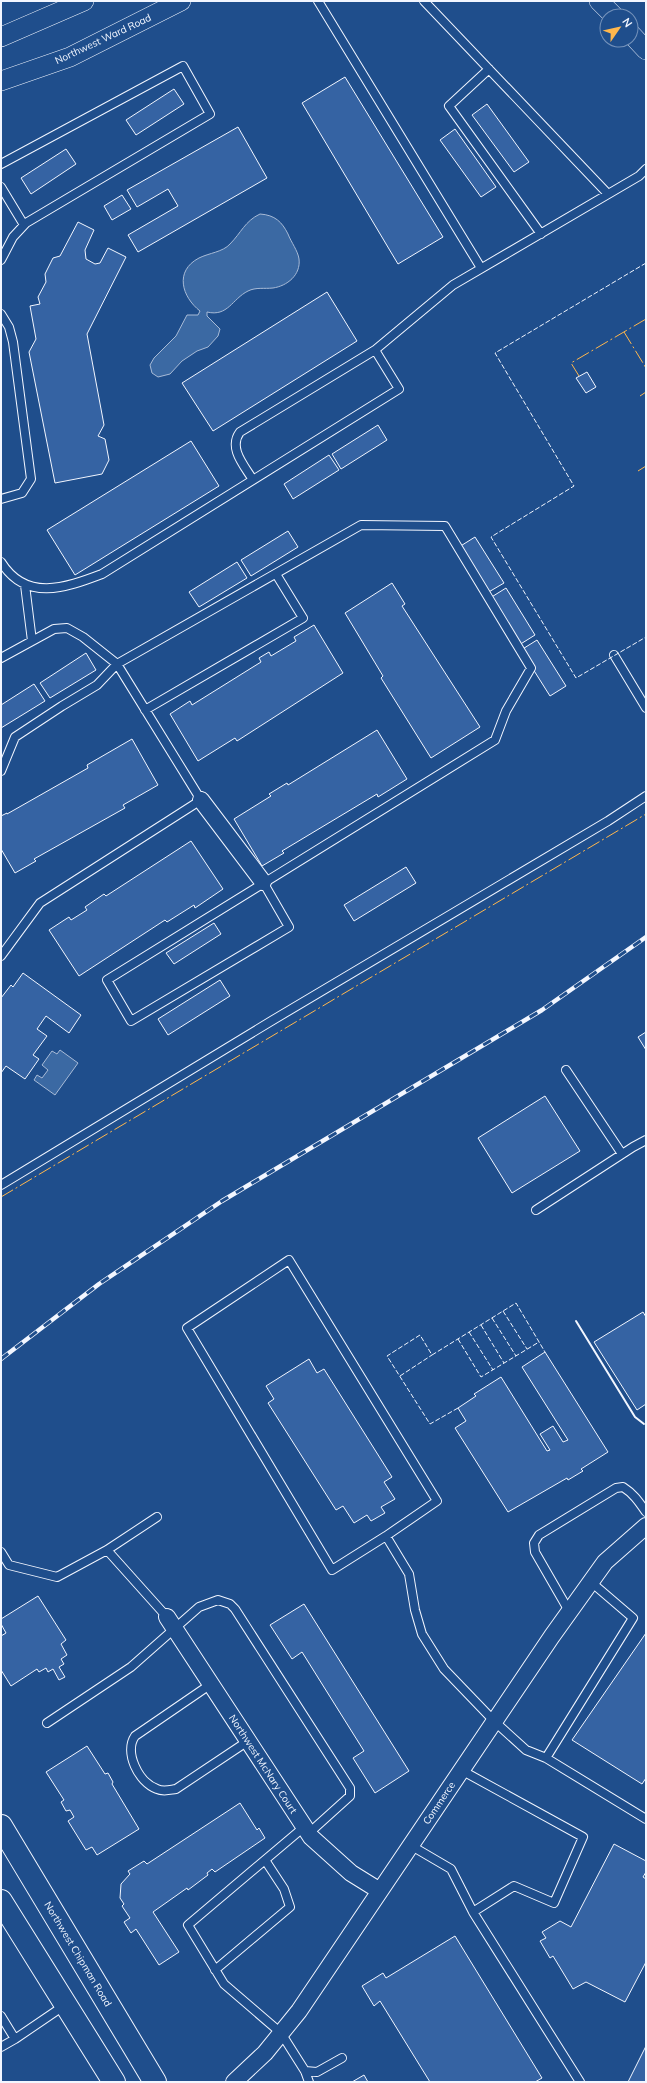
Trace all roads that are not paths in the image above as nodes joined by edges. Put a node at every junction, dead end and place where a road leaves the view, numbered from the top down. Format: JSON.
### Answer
{"nodes":[{"id":1,"x":84,"y":1,"type":"edge"},
{"id":2,"x":181,"y":1,"type":"edge"},
{"id":3,"x":318,"y":1,"type":"edge"},
{"id":4,"x":424,"y":1,"type":"edge"},
{"id":5,"x":1,"y":37,"type":"edge"},
{"id":6,"x":639,"y":43,"type":"edge"},
{"id":7,"x":646,"y":50,"type":"edge"},
{"id":8,"x":489,"y":69,"type":"junction"},
{"id":9,"x":1,"y":81,"type":"edge"},
{"id":10,"x":1,"y":164,"type":"edge"},
{"id":11,"x":646,"y":169,"type":"edge"},
{"id":12,"x":643,"y":176,"type":"edge"},
{"id":13,"x":1,"y":187,"type":"edge"},
{"id":14,"x":608,"y":194,"type":"junction"},
{"id":15,"x":24,"y":225,"type":"junction"},
{"id":16,"x":540,"y":234,"type":"junction"},
{"id":17,"x":1,"y":260,"type":"edge"},
{"id":18,"x":481,"y":268,"type":"junction"},
{"id":19,"x":1,"y":314,"type":"edge"},
{"id":20,"x":375,"y":350,"type":"junction"},
{"id":21,"x":253,"y":480,"type":"junction"},
{"id":22,"x":1,"y":499,"type":"edge"},
{"id":23,"x":1,"y":562,"type":"edge"},
{"id":24,"x":276,"y":574,"type":"junction"},
{"id":25,"x":25,"y":585,"type":"junction"},
{"id":26,"x":32,"y":641,"type":"junction"},
{"id":27,"x":614,"y":655,"type":"dead end"},
{"id":28,"x":1,"y":658,"type":"edge"},
{"id":29,"x":117,"y":664,"type":"junction"},
{"id":30,"x":646,"y":708,"type":"edge"},
{"id":31,"x":146,"y":710,"type":"junction"},
{"id":32,"x":1,"y":771,"type":"edge"},
{"id":33,"x":646,"y":796,"type":"edge"},
{"id":34,"x":200,"y":800,"type":"junction"},
{"id":35,"x":263,"y":882,"type":"junction"},
{"id":36,"x":1,"y":956,"type":"edge"},
{"id":37,"x":566,"y":1070,"type":"dead end"},
{"id":38,"x":646,"y":1140,"type":"edge"},
{"id":39,"x":622,"y":1154,"type":"junction"},
{"id":40,"x":1,"y":1185,"type":"edge"},
{"id":41,"x":536,"y":1210,"type":"dead end"},
{"id":42,"x":646,"y":1512,"type":"edge"},
{"id":43,"x":156,"y":1517,"type":"dead end"},
{"id":44,"x":646,"y":1526,"type":"edge"},
{"id":45,"x":386,"y":1536,"type":"junction"},
{"id":46,"x":107,"y":1550,"type":"junction"},
{"id":47,"x":1,"y":1552,"type":"edge"},
{"id":48,"x":591,"y":1582,"type":"junction"},
{"id":49,"x":569,"y":1611,"type":"junction"},
{"id":50,"x":171,"y":1623,"type":"junction"},
{"id":51,"x":211,"y":1684,"type":"junction"},
{"id":52,"x":494,"y":1721,"type":"junction"},
{"id":53,"x":47,"y":1723,"type":"dead end"},
{"id":54,"x":248,"y":1741,"type":"junction"},
{"id":55,"x":546,"y":1758,"type":"junction"},
{"id":56,"x":461,"y":1770,"type":"junction"},
{"id":57,"x":646,"y":1819,"type":"edge"},
{"id":58,"x":1,"y":1826,"type":"edge"},
{"id":59,"x":306,"y":1830,"type":"junction"},
{"id":60,"x":410,"y":1845,"type":"junction"},
{"id":61,"x":265,"y":1860,"type":"junction"},
{"id":62,"x":380,"y":1891,"type":"junction"},
{"id":63,"x":1,"y":1901,"type":"edge"},
{"id":64,"x":473,"y":1912,"type":"junction"},
{"id":65,"x":215,"y":1970,"type":"junction"},
{"id":66,"x":66,"y":2005,"type":"junction"},
{"id":67,"x":1,"y":2016,"type":"edge"},
{"id":68,"x":282,"y":2033,"type":"junction"},
{"id":69,"x":15,"y":2039,"type":"junction"},
{"id":70,"x":1,"y":2047,"type":"edge"},
{"id":71,"x":342,"y":2058,"type":"dead end"},
{"id":72,"x":305,"y":2071,"type":"junction"},
{"id":73,"x":114,"y":2082,"type":"edge"},
{"id":74,"x":155,"y":2082,"type":"edge"},
{"id":75,"x":234,"y":2082,"type":"edge"},
{"id":76,"x":309,"y":2082,"type":"edge"},
{"id":77,"x":580,"y":2082,"type":"edge"}],
"edges":[{"from":1,"to":5,"type":"street"},
{"from":2,"to":9,"type":"street","name":"Northwest Ward Road"},
{"from":3,"to":18,"type":"lane"},
{"from":4,"to":8,"type":"lane"},
{"from":6,"to":7,"type":"street"},
{"from":8,"to":14,"type":"lane"},
{"from":8,"to":16,"type":"lane"},
{"from":10,"to":15,"type":"lane"},
{"from":11,"to":12,"type":"lane"},
{"from":12,"to":14,"type":"lane"},
{"from":13,"to":15,"type":"lane"},
{"from":14,"to":16,"type":"lane"},
{"from":15,"to":17,"type":"lane"},
{"from":16,"to":18,"type":"lane"},
{"from":18,"to":20,"type":"lane"},
{"from":19,"to":22,"type":"lane"},
{"from":20,"to":21,"type":"lane"},
{"from":20,"to":21,"type":"lane"},
{"from":21,"to":25,"type":"lane"},
{"from":23,"to":25,"type":"lane"},
{"from":24,"to":29,"type":"lane"},
{"from":24,"to":31,"type":"lane"},
{"from":24,"to":35,"type":"lane"},
{"from":25,"to":26,"type":"lane"},
{"from":26,"to":28,"type":"lane"},
{"from":26,"to":29,"type":"lane"},
{"from":27,"to":30,"type":"lane"},
{"from":29,"to":31,"type":"lane"},
{"from":29,"to":32,"type":"lane"},
{"from":31,"to":34,"type":"lane"},
{"from":33,"to":40,"type":"lane"},
{"from":34,"to":35,"type":"street"},
{"from":34,"to":36,"type":"lane"},
{"from":35,"to":35,"type":"lane"},
{"from":37,"to":39,"type":"lane"},
{"from":38,"to":39,"type":"lane"},
{"from":39,"to":41,"type":"lane"},
{"from":42,"to":49,"type":"lane"},
{"from":43,"to":46,"type":"lane"},
{"from":44,"to":48,"type":"street","name":"Commerce"},
{"from":45,"to":45,"type":"lane"},
{"from":45,"to":52,"type":"lane"},
{"from":46,"to":47,"type":"lane"},
{"from":46,"to":50,"type":"lane"},
{"from":48,"to":49,"type":"street","name":"Commerce"},
{"from":48,"to":55,"type":"lane"},
{"from":49,"to":52,"type":"street","name":"Commerce"},
{"from":50,"to":51,"type":"street","name":"Northwest McNary Court"},
{"from":50,"to":53,"type":"lane"},
{"from":50,"to":59,"type":"lane"},
{"from":51,"to":54,"type":"street","name":"Northwest McNary Court"},
{"from":51,"to":54,"type":"lane"},
{"from":52,"to":55,"type":"lane"},
{"from":52,"to":56,"type":"street","name":"Commerce"},
{"from":54,"to":59,"type":"street","name":"Northwest McNary Court"},
{"from":55,"to":57,"type":"lane"},
{"from":56,"to":60,"type":"street","name":"Commerce"},
{"from":56,"to":64,"type":"lane"},
{"from":58,"to":74,"type":"main road","name":"Northwest Chipman Road"},
{"from":59,"to":61,"type":"lane"},
{"from":59,"to":62,"type":"street","name":"Northwest McNary Court"},
{"from":60,"to":62,"type":"street","name":"Commerce"},
{"from":60,"to":64,"type":"lane"},
{"from":61,"to":65,"type":"lane"},
{"from":61,"to":65,"type":"lane"},
{"from":62,"to":68,"type":"street","name":"Commerce"},
{"from":63,"to":66,"type":"main road"},
{"from":64,"to":77,"type":"lane"},
{"from":65,"to":68,"type":"lane"},
{"from":66,"to":69,"type":"lane"},
{"from":66,"to":73,"type":"main road"},
{"from":67,"to":69,"type":"lane"},
{"from":68,"to":72,"type":"lane"},
{"from":68,"to":75,"type":"street","name":"Commerce"},
{"from":69,"to":70,"type":"lane"},
{"from":71,"to":72,"type":"lane"},
{"from":72,"to":76,"type":"lane"}]}
